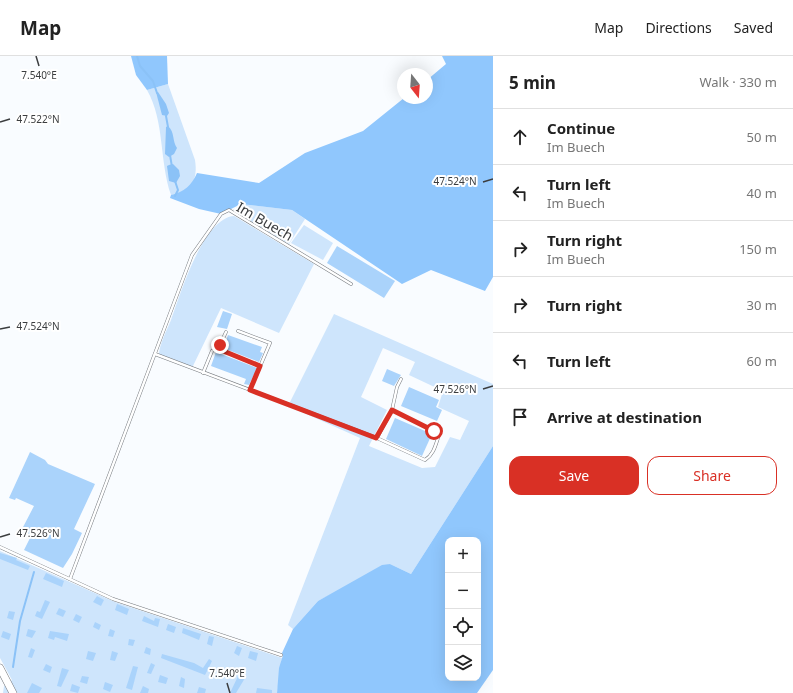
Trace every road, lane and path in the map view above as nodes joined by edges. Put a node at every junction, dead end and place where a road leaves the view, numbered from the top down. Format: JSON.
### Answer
{"nodes":[{"id":1,"x":351,"y":284,"type":"dead end"},
{"id":2,"x":238,"y":331,"type":"dead end"},
{"id":3,"x":226,"y":332,"type":"dead end"},
{"id":4,"x":216,"y":348,"type":"junction"},
{"id":5,"x":154,"y":354,"type":"junction"},
{"id":6,"x":260,"y":366,"type":"junction"},
{"id":7,"x":203,"y":373,"type":"junction"},
{"id":8,"x":402,"y":379,"type":"dead end"},
{"id":9,"x":250,"y":390,"type":"junction"},
{"id":10,"x":392,"y":410,"type":"junction"},
{"id":11,"x":376,"y":438,"type":"junction"},
{"id":12,"x":0,"y":547,"type":"edge"},
{"id":13,"x":70,"y":579,"type":"junction"},
{"id":14,"x":281,"y":655,"type":"dead end"},
{"id":15,"x":0,"y":668,"type":"edge"},
{"id":16,"x":13,"y":693,"type":"edge"}],
"edges":[{"from":1,"to":5,"type":"lane","name":"Im Buech"},
{"from":2,"to":6,"type":"lane"},
{"from":3,"to":4,"type":"lane"},
{"from":4,"to":6,"type":"lane"},
{"from":4,"to":7,"type":"lane"},
{"from":5,"to":7,"type":"lane"},
{"from":5,"to":13,"type":"lane","name":"Im Buech"},
{"from":6,"to":9,"type":"lane"},
{"from":7,"to":9,"type":"lane"},
{"from":8,"to":10,"type":"lane"},
{"from":9,"to":11,"type":"lane"},
{"from":10,"to":11,"type":"lane"},
{"from":10,"to":11,"type":"lane"},
{"from":12,"to":13,"type":"lane"},
{"from":13,"to":14,"type":"lane"},
{"from":15,"to":16,"type":"street"}]}
